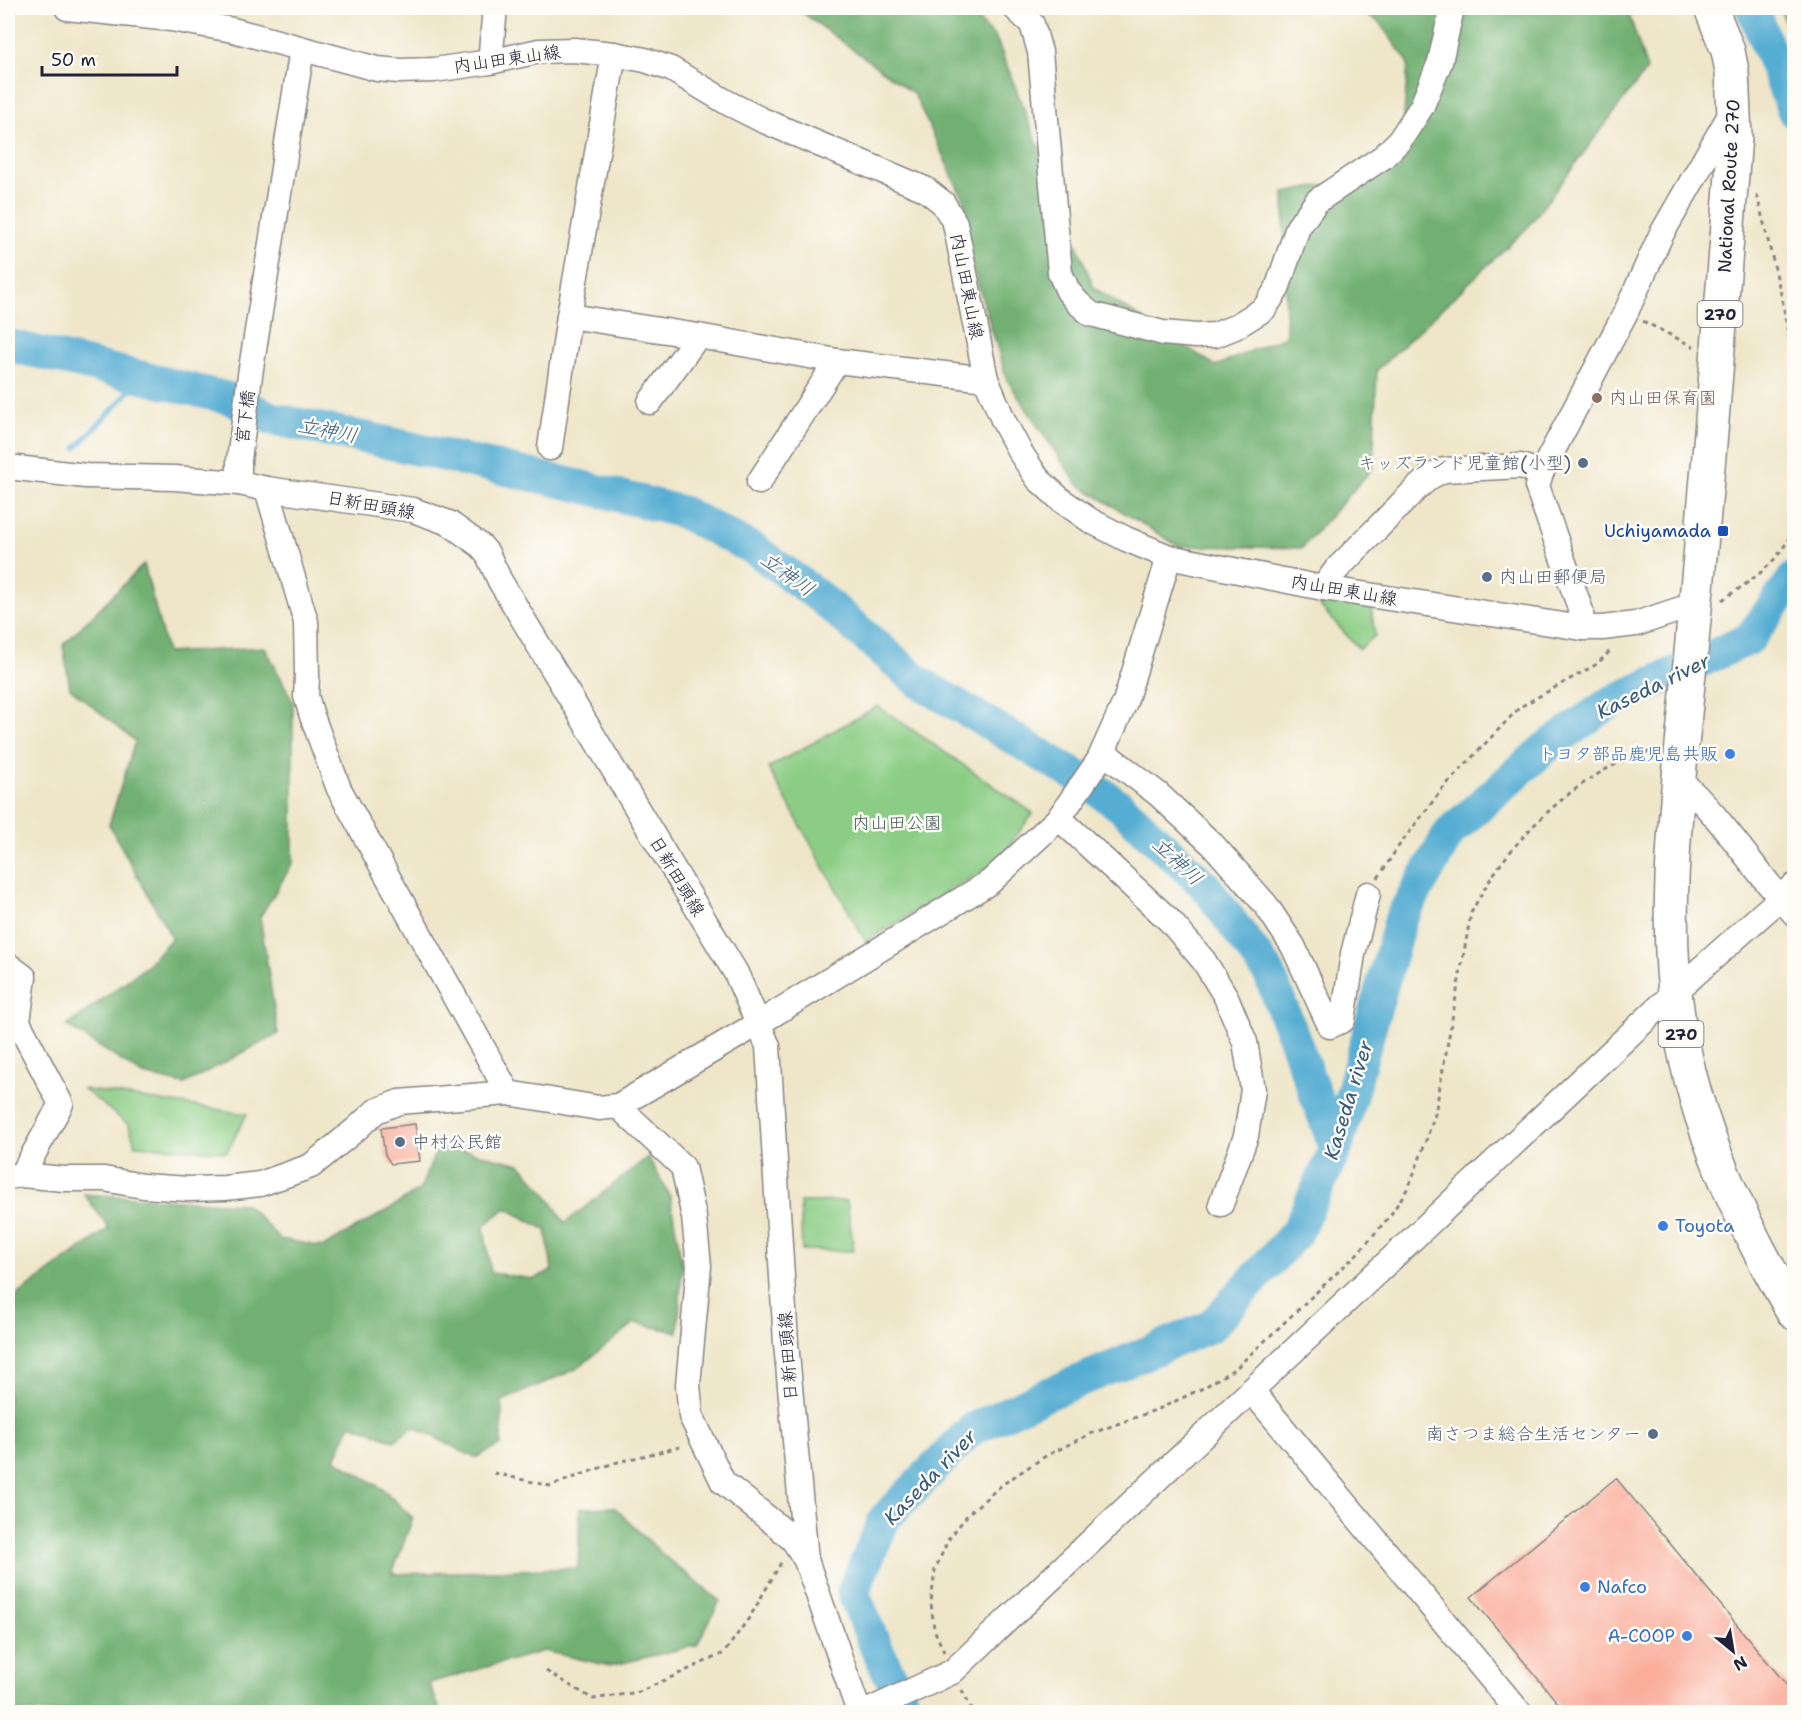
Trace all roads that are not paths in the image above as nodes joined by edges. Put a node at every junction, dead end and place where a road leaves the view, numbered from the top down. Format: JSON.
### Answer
{"nodes":[{"id":1,"x":67,"y":8,"type":"edge"},
{"id":2,"x":495,"y":8,"type":"edge"},
{"id":3,"x":1015,"y":8,"type":"edge"},
{"id":4,"x":1452,"y":8,"type":"edge"},
{"id":5,"x":1712,"y":8,"type":"edge"},
{"id":6,"x":302,"y":49,"type":"junction"},
{"id":7,"x":614,"y":54,"type":"junction"},
{"id":8,"x":490,"y":62,"type":"junction"},
{"id":9,"x":1734,"y":107,"type":"junction"},
{"id":10,"x":569,"y":316,"type":"junction"},
{"id":11,"x":698,"y":336,"type":"junction"},
{"id":12,"x":837,"y":362,"type":"junction"},
{"id":13,"x":986,"y":379,"type":"junction"},
{"id":14,"x":650,"y":402,"type":"dead end"},
{"id":15,"x":550,"y":448,"type":"dead end"},
{"id":16,"x":8,"y":467,"type":"edge"},
{"id":17,"x":239,"y":472,"type":"junction"},
{"id":18,"x":1541,"y":473,"type":"junction"},
{"id":19,"x":759,"y":482,"type":"dead end"},
{"id":20,"x":267,"y":489,"type":"junction"},
{"id":21,"x":1169,"y":557,"type":"junction"},
{"id":22,"x":1323,"y":588,"type":"junction"},
{"id":23,"x":1702,"y":610,"type":"junction"},
{"id":24,"x":1582,"y":628,"type":"junction"},
{"id":25,"x":1101,"y":756,"type":"junction"},
{"id":26,"x":1679,"y":780,"type":"junction"},
{"id":27,"x":1063,"y":811,"type":"junction"},
{"id":28,"x":1368,"y":894,"type":"road end"},
{"id":29,"x":1790,"y":899,"type":"edge"},
{"id":30,"x":8,"y":965,"type":"edge"},
{"id":31,"x":1676,"y":992,"type":"junction"},
{"id":32,"x":759,"y":1023,"type":"junction"},
{"id":33,"x":508,"y":1093,"type":"junction"},
{"id":34,"x":618,"y":1106,"type":"junction"},
{"id":35,"x":15,"y":1176,"type":"edge"},
{"id":36,"x":1221,"y":1204,"type":"dead end"},
{"id":37,"x":1794,"y":1313,"type":"edge"},
{"id":38,"x":1252,"y":1391,"type":"junction"},
{"id":39,"x":800,"y":1550,"type":"junction"},
{"id":40,"x":865,"y":1712,"type":"edge"},
{"id":41,"x":1519,"y":1713,"type":"edge"}],
"edges":[{"from":1,"to":6,"type":"street","name":"内山田東山線"},
{"from":2,"to":8,"type":"street"},
{"from":3,"to":4,"type":"street"},
{"from":5,"to":9,"type":"highway","name":"National Route 270","number":"270"},
{"from":6,"to":8,"type":"street","name":"内山田東山線"},
{"from":6,"to":17,"type":"street","name":"宮下橋"},
{"from":7,"to":8,"type":"street","name":"内山田東山線"},
{"from":7,"to":10,"type":"street"},
{"from":7,"to":13,"type":"street","name":"内山田東山線"},
{"from":9,"to":18,"type":"street"},
{"from":9,"to":23,"type":"highway","name":"National Route 270","number":"270"},
{"from":10,"to":11,"type":"street"},
{"from":10,"to":15,"type":"street"},
{"from":11,"to":12,"type":"street"},
{"from":11,"to":14,"type":"street"},
{"from":12,"to":13,"type":"street"},
{"from":12,"to":19,"type":"street"},
{"from":13,"to":21,"type":"street","name":"内山田東山線"},
{"from":16,"to":17,"type":"street","name":"日新田頭線"},
{"from":17,"to":20,"type":"street","name":"日新田頭線"},
{"from":18,"to":22,"type":"street"},
{"from":18,"to":24,"type":"street"},
{"from":20,"to":32,"type":"street","name":"日新田頭線"},
{"from":20,"to":33,"type":"street"},
{"from":21,"to":22,"type":"street","name":"内山田東山線"},
{"from":21,"to":25,"type":"street"},
{"from":22,"to":24,"type":"street","name":"内山田東山線"},
{"from":23,"to":24,"type":"street","name":"内山田東山線"},
{"from":23,"to":26,"type":"highway","name":"National Route 270","number":"270"},
{"from":25,"to":27,"type":"street"},
{"from":25,"to":28,"type":"street"},
{"from":26,"to":29,"type":"street"},
{"from":26,"to":31,"type":"highway","name":"National Route 270","number":"270"},
{"from":27,"to":32,"type":"street"},
{"from":27,"to":36,"type":"street"},
{"from":29,"to":31,"type":"street"},
{"from":30,"to":35,"type":"street"},
{"from":31,"to":37,"type":"highway","name":"National Route 270","number":"270"},
{"from":31,"to":38,"type":"street"},
{"from":32,"to":34,"type":"street"},
{"from":32,"to":39,"type":"street","name":"日新田頭線"},
{"from":33,"to":34,"type":"street"},
{"from":33,"to":35,"type":"street"},
{"from":34,"to":39,"type":"street"},
{"from":38,"to":40,"type":"street"},
{"from":38,"to":41,"type":"street"},
{"from":39,"to":40,"type":"street","name":"日新田頭線"}]}
